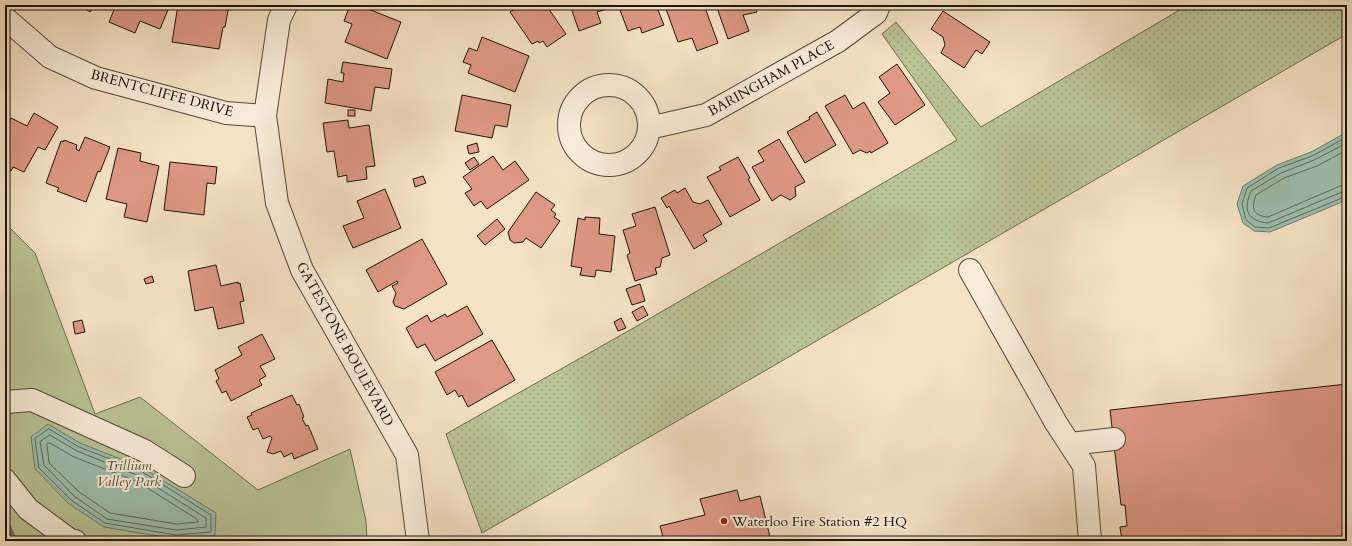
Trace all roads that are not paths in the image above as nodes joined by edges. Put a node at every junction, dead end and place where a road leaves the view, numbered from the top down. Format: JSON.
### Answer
{"nodes":[{"id":1,"x":286,"y":5,"type":"edge"},
{"id":2,"x":880,"y":5,"type":"edge"},
{"id":3,"x":5,"y":18,"type":"edge"},
{"id":4,"x":264,"y":116,"type":"junction"},
{"id":5,"x":650,"y":128,"type":"dead end"},
{"id":6,"x":970,"y":270,"type":"dead end"},
{"id":7,"x":5,"y":402,"type":"edge"},
{"id":8,"x":1114,"y":439,"type":"dead end"},
{"id":9,"x":1070,"y":444,"type":"junction"},
{"id":10,"x":184,"y":476,"type":"dead end"},
{"id":11,"x":5,"y":480,"type":"edge"},
{"id":12,"x":75,"y":541,"type":"edge"},
{"id":13,"x":418,"y":541,"type":"edge"},
{"id":14,"x":1090,"y":541,"type":"edge"}],
"edges":[{"from":1,"to":4,"type":"street","name":"GATESTONE BOULEVARD"},
{"from":2,"to":5,"type":"street","name":"BARINGHAM PLACE"},
{"from":3,"to":4,"type":"street","name":"BRENTCLIFFE DRIVE"},
{"from":4,"to":13,"type":"street","name":"GATESTONE BOULEVARD"},
{"from":6,"to":9,"type":"street"},
{"from":7,"to":10,"type":"street"},
{"from":8,"to":9,"type":"street"},
{"from":9,"to":14,"type":"street"},
{"from":11,"to":12,"type":"street"}]}
